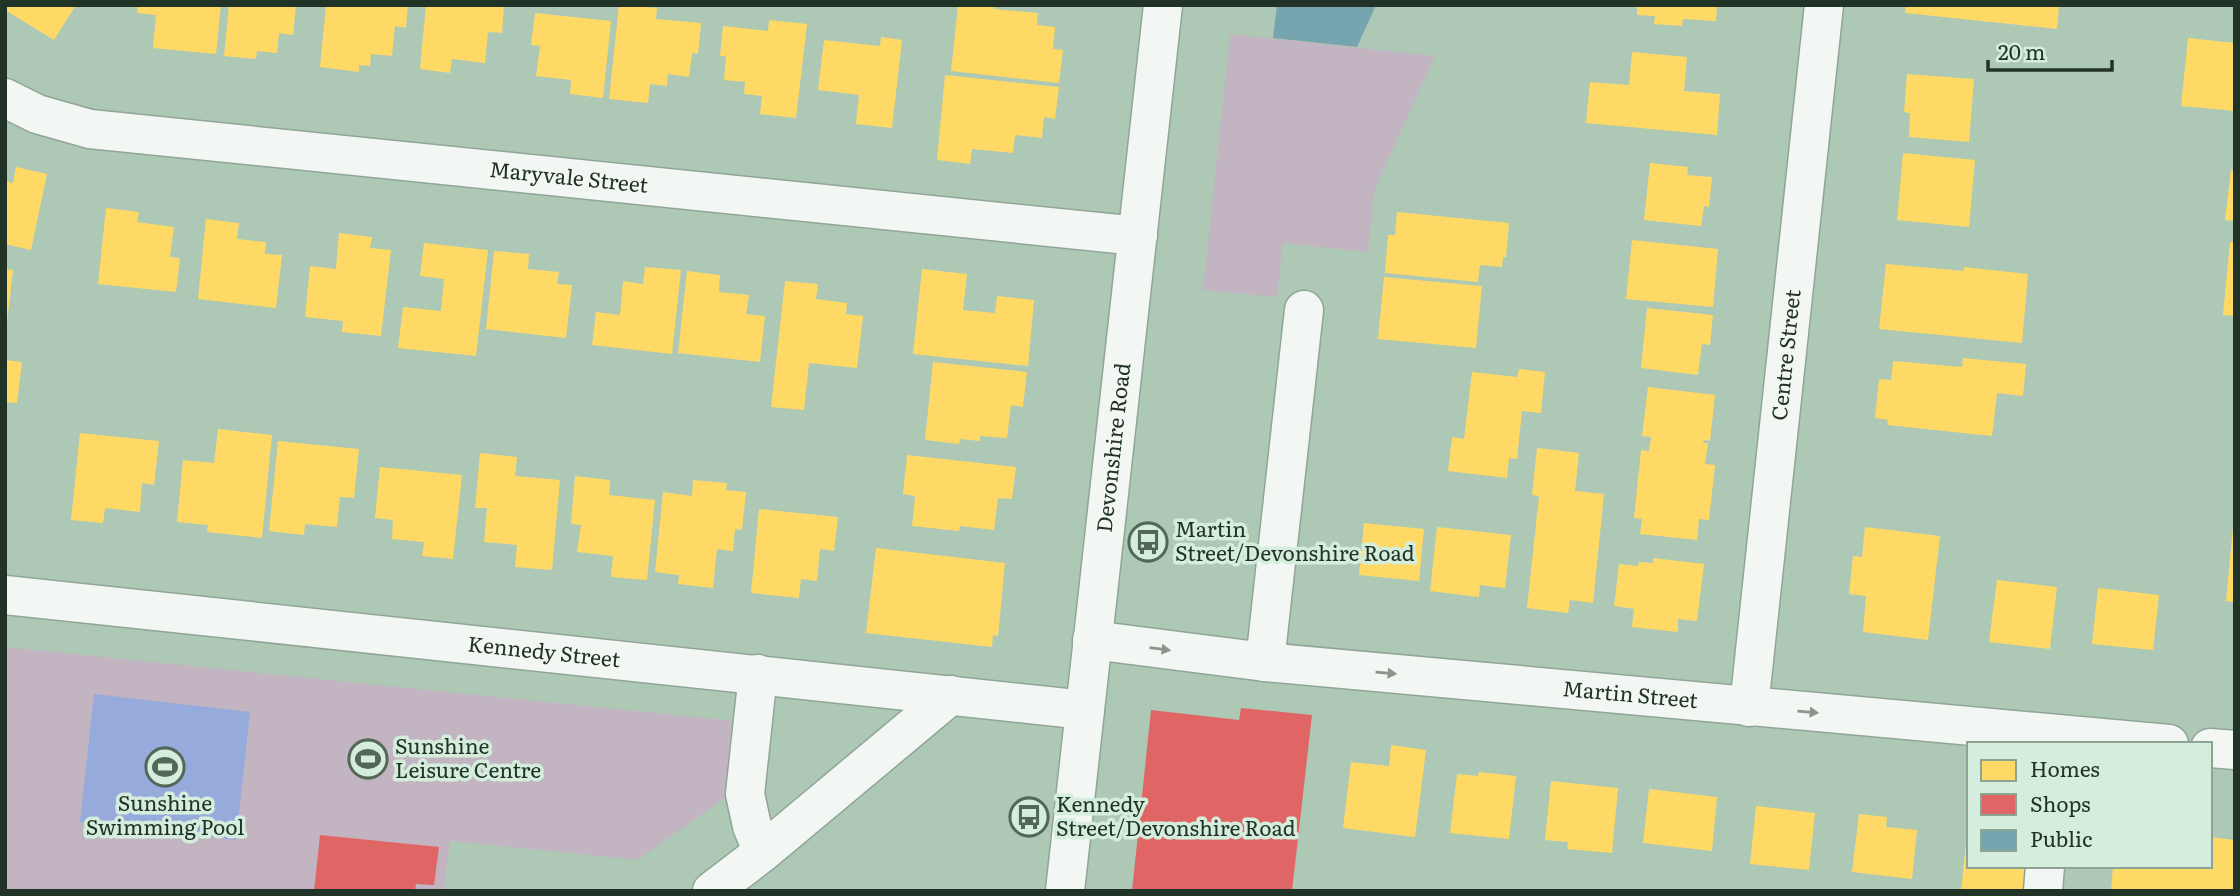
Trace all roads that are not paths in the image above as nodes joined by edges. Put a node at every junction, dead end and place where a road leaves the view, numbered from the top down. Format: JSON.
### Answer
{"nodes":[{"id":1,"x":1163,"y":5,"type":"edge"},
{"id":2,"x":1824,"y":5,"type":"edge"},
{"id":3,"x":5,"y":97,"type":"edge"},
{"id":4,"x":1138,"y":236,"type":"junction"},
{"id":5,"x":1304,"y":310,"type":"dead end"},
{"id":6,"x":5,"y":595,"type":"edge"},
{"id":7,"x":1092,"y":640,"type":"junction"},
{"id":8,"x":1265,"y":662,"type":"junction"},
{"id":9,"x":758,"y":674,"type":"junction"},
{"id":10,"x":951,"y":695,"type":"junction"},
{"id":11,"x":1749,"y":707,"type":"junction"},
{"id":12,"x":1085,"y":710,"type":"junction"},
{"id":13,"x":2058,"y":739,"type":"edge"},
{"id":14,"x":2125,"y":742,"type":"edge"},
{"id":15,"x":2212,"y":748,"type":"edge"},
{"id":16,"x":2235,"y":750,"type":"edge"},
{"id":17,"x":763,"y":852,"type":"junction"},
{"id":18,"x":2045,"y":868,"type":"edge"},
{"id":19,"x":712,"y":891,"type":"edge"},
{"id":20,"x":1065,"y":891,"type":"edge"},
{"id":21,"x":2043,"y":891,"type":"edge"}],
"edges":[{"from":1,"to":4,"type":"street","name":"Devonshire Road"},
{"from":2,"to":11,"type":"street","name":"Centre Street"},
{"from":3,"to":4,"type":"street","name":"Maryvale Street"},
{"from":4,"to":7,"type":"street","name":"Devonshire Road"},
{"from":5,"to":8,"type":"street"},
{"from":6,"to":9,"type":"street","name":"Kennedy Street"},
{"from":7,"to":8,"type":"street","name":"Martin Street","one_way":true},
{"from":7,"to":12,"type":"street","name":"Devonshire Road"},
{"from":8,"to":11,"type":"street","name":"Martin Street","one_way":true},
{"from":9,"to":10,"type":"street","name":"Kennedy Street"},
{"from":9,"to":17,"type":"street"},
{"from":10,"to":12,"type":"street","name":"Kennedy Street"},
{"from":10,"to":17,"type":"street"},
{"from":11,"to":13,"type":"street","name":"Martin Street","one_way":true},
{"from":12,"to":20,"type":"street","name":"Devonshire Road"},
{"from":13,"to":14,"type":"street","name":"Martin Street"},
{"from":15,"to":16,"type":"street"},
{"from":17,"to":19,"type":"street"},
{"from":18,"to":21,"type":"street"}]}
